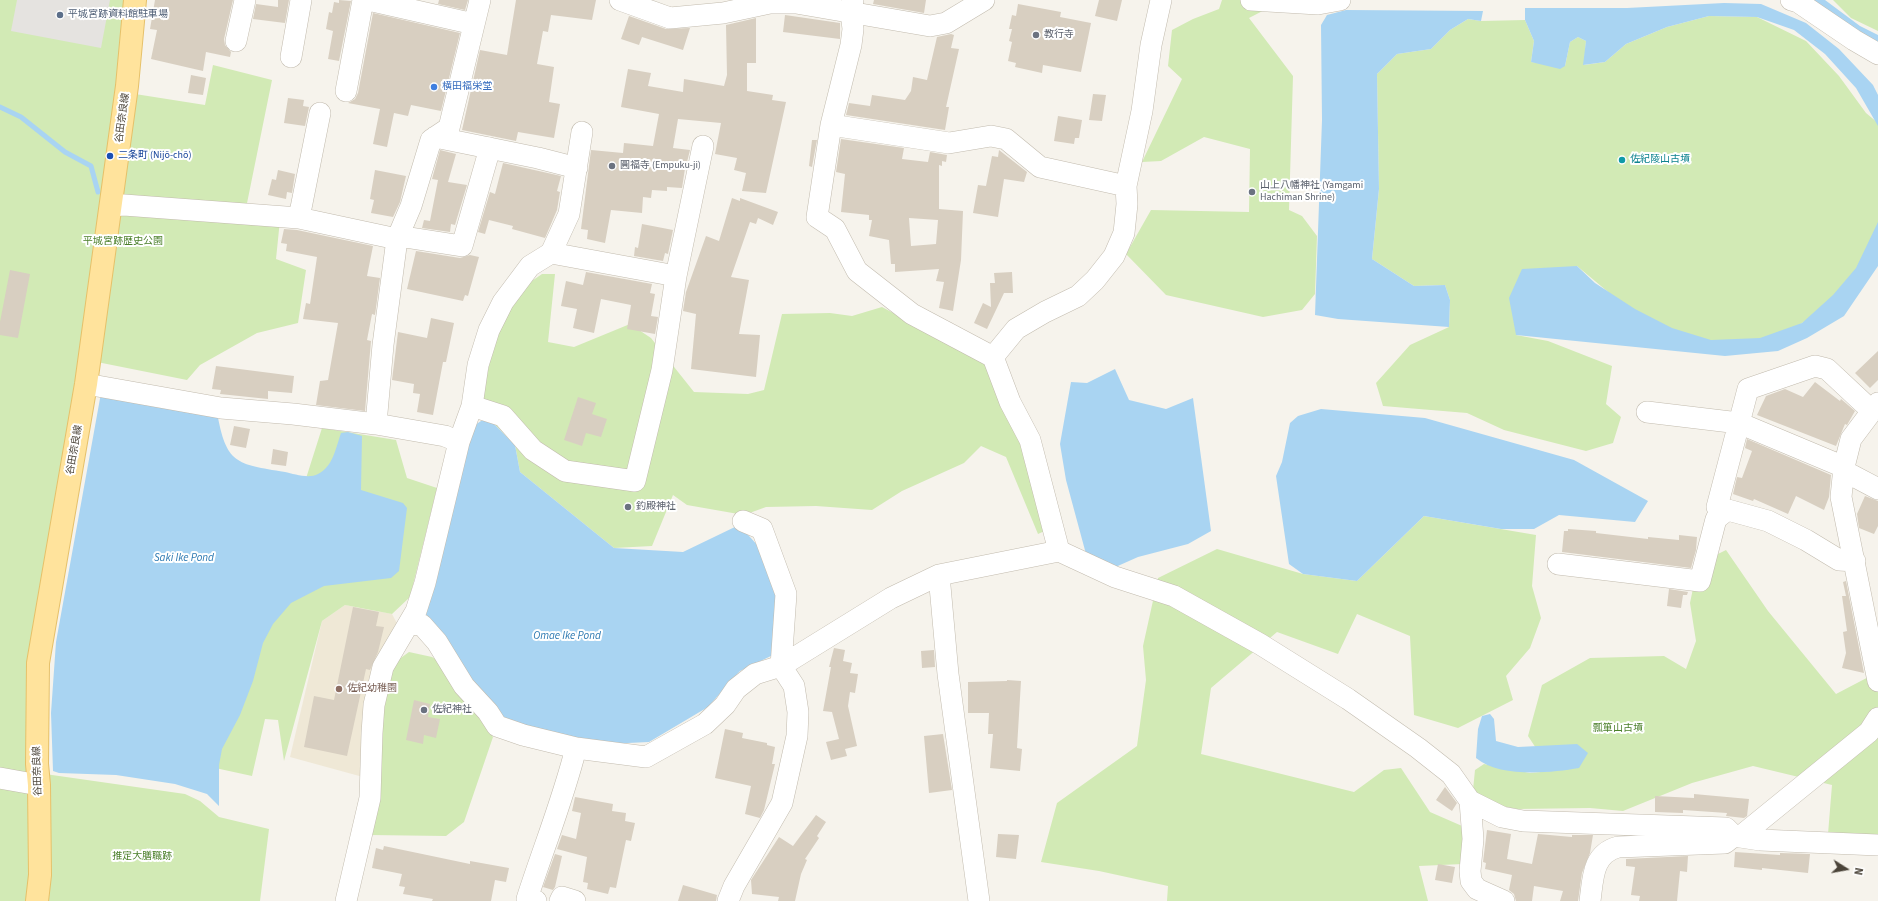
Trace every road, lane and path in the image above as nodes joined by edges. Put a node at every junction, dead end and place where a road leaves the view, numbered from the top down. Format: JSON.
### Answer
{"nodes":[{"id":1,"x":135,"y":0,"type":"edge"},
{"id":2,"x":245,"y":0,"type":"edge"},
{"id":3,"x":301,"y":0,"type":"edge"},
{"id":4,"x":363,"y":0,"type":"edge"},
{"id":5,"x":368,"y":0,"type":"edge"},
{"id":6,"x":480,"y":0,"type":"edge"},
{"id":7,"x":620,"y":0,"type":"edge"},
{"id":8,"x":984,"y":0,"type":"edge"},
{"id":9,"x":1161,"y":0,"type":"edge"},
{"id":10,"x":1250,"y":0,"type":"edge"},
{"id":11,"x":1340,"y":0,"type":"edge"},
{"id":12,"x":1791,"y":0,"type":"edge"},
{"id":13,"x":403,"y":4,"type":"edge"},
{"id":14,"x":852,"y":6,"type":"edge"},
{"id":15,"x":474,"y":24,"type":"junction"},
{"id":16,"x":236,"y":41,"type":"dead end"},
{"id":17,"x":1878,"y":54,"type":"edge"},
{"id":18,"x":290,"y":57,"type":"dead end"},
{"id":19,"x":346,"y":91,"type":"dead end"},
{"id":20,"x":320,"y":113,"type":"dead end"},
{"id":21,"x":830,"y":125,"type":"junction"},
{"id":22,"x":582,"y":132,"type":"dead end"},
{"id":23,"x":435,"y":137,"type":"junction"},
{"id":24,"x":703,"y":146,"type":"dead end"},
{"id":25,"x":490,"y":148,"type":"junction"},
{"id":26,"x":577,"y":168,"type":"junction"},
{"id":27,"x":1126,"y":186,"type":"junction"},
{"id":28,"x":112,"y":206,"type":"junction"},
{"id":29,"x":299,"y":218,"type":"junction"},
{"id":30,"x":397,"y":237,"type":"junction"},
{"id":31,"x":551,"y":253,"type":"junction"},
{"id":32,"x":676,"y":276,"type":"junction"},
{"id":33,"x":993,"y":357,"type":"junction"},
{"id":34,"x":86,"y":384,"type":"junction"},
{"id":35,"x":472,"y":406,"type":"junction"},
{"id":36,"x":1875,"y":407,"type":"edge"},
{"id":37,"x":1647,"y":412,"type":"dead end"},
{"id":38,"x":376,"y":424,"type":"junction"},
{"id":39,"x":1739,"y":424,"type":"junction"},
{"id":40,"x":459,"y":442,"type":"junction"},
{"id":41,"x":1844,"y":469,"type":"junction"},
{"id":42,"x":1878,"y":489,"type":"edge"},
{"id":43,"x":1726,"y":511,"type":"junction"},
{"id":44,"x":743,"y":521,"type":"dead end"},
{"id":45,"x":1059,"y":551,"type":"junction"},
{"id":46,"x":1855,"y":561,"type":"junction"},
{"id":47,"x":1558,"y":564,"type":"dead end"},
{"id":48,"x":939,"y":575,"type":"junction"},
{"id":49,"x":409,"y":624,"type":"junction"},
{"id":50,"x":781,"y":666,"type":"junction"},
{"id":51,"x":1878,"y":681,"type":"edge"},
{"id":52,"x":1878,"y":718,"type":"edge"},
{"id":53,"x":576,"y":748,"type":"junction"},
{"id":54,"x":0,"y":778,"type":"edge"},
{"id":55,"x":39,"y":785,"type":"junction"},
{"id":56,"x":1470,"y":801,"type":"junction"},
{"id":57,"x":1737,"y":836,"type":"junction"},
{"id":58,"x":1878,"y":844,"type":"edge"},
{"id":59,"x":37,"y":901,"type":"edge"},
{"id":60,"x":346,"y":901,"type":"edge"},
{"id":61,"x":536,"y":901,"type":"edge"},
{"id":62,"x":560,"y":901,"type":"edge"},
{"id":63,"x":576,"y":901,"type":"edge"},
{"id":64,"x":728,"y":901,"type":"edge"},
{"id":65,"x":979,"y":901,"type":"edge"},
{"id":66,"x":1504,"y":901,"type":"edge"},
{"id":67,"x":1590,"y":901,"type":"edge"}],
"edges":[{"from":1,"to":28,"type":"main road","name":"谷田奈良線"},
{"from":2,"to":16,"type":"street"},
{"from":3,"to":18,"type":"street"},
{"from":4,"to":19,"type":"street"},
{"from":5,"to":13,"type":"street"},
{"from":6,"to":15,"type":"street"},
{"from":7,"to":14,"type":"street"},
{"from":8,"to":14,"type":"street"},
{"from":9,"to":27,"type":"street"},
{"from":10,"to":11,"type":"street"},
{"from":12,"to":17,"type":"street"},
{"from":13,"to":15,"type":"street"},
{"from":14,"to":21,"type":"street"},
{"from":15,"to":23,"type":"street"},
{"from":20,"to":29,"type":"street"},
{"from":21,"to":27,"type":"street"},
{"from":21,"to":33,"type":"street"},
{"from":22,"to":26,"type":"street"},
{"from":23,"to":25,"type":"street"},
{"from":23,"to":30,"type":"street"},
{"from":24,"to":32,"type":"street"},
{"from":25,"to":26,"type":"street"},
{"from":25,"to":30,"type":"street"},
{"from":26,"to":31,"type":"street"},
{"from":27,"to":33,"type":"street"},
{"from":28,"to":29,"type":"street"},
{"from":28,"to":34,"type":"main road","name":"谷田奈良線"},
{"from":29,"to":30,"type":"street"},
{"from":30,"to":38,"type":"street"},
{"from":31,"to":32,"type":"street"},
{"from":31,"to":35,"type":"street"},
{"from":32,"to":35,"type":"street"},
{"from":33,"to":45,"type":"street"},
{"from":34,"to":38,"type":"street"},
{"from":34,"to":55,"type":"main road","name":"谷田奈良線"},
{"from":35,"to":40,"type":"street"},
{"from":36,"to":39,"type":"street"},
{"from":36,"to":41,"type":"street"},
{"from":37,"to":39,"type":"street"},
{"from":38,"to":40,"type":"street"},
{"from":39,"to":41,"type":"street"},
{"from":39,"to":43,"type":"street"},
{"from":40,"to":49,"type":"street"},
{"from":41,"to":42,"type":"street"},
{"from":41,"to":46,"type":"street"},
{"from":43,"to":46,"type":"street"},
{"from":43,"to":47,"type":"street"},
{"from":44,"to":50,"type":"street"},
{"from":45,"to":48,"type":"street"},
{"from":45,"to":56,"type":"street"},
{"from":46,"to":51,"type":"street"},
{"from":48,"to":50,"type":"street"},
{"from":48,"to":65,"type":"street"},
{"from":49,"to":53,"type":"street"},
{"from":49,"to":60,"type":"street"},
{"from":50,"to":53,"type":"street"},
{"from":50,"to":64,"type":"street"},
{"from":52,"to":57,"type":"street"},
{"from":53,"to":61,"type":"street"},
{"from":54,"to":55,"type":"street"},
{"from":55,"to":59,"type":"main road","name":"谷田奈良線"},
{"from":56,"to":57,"type":"street"},
{"from":56,"to":66,"type":"street"},
{"from":57,"to":58,"type":"street"},
{"from":57,"to":67,"type":"street"},
{"from":62,"to":63,"type":"street"}]}
